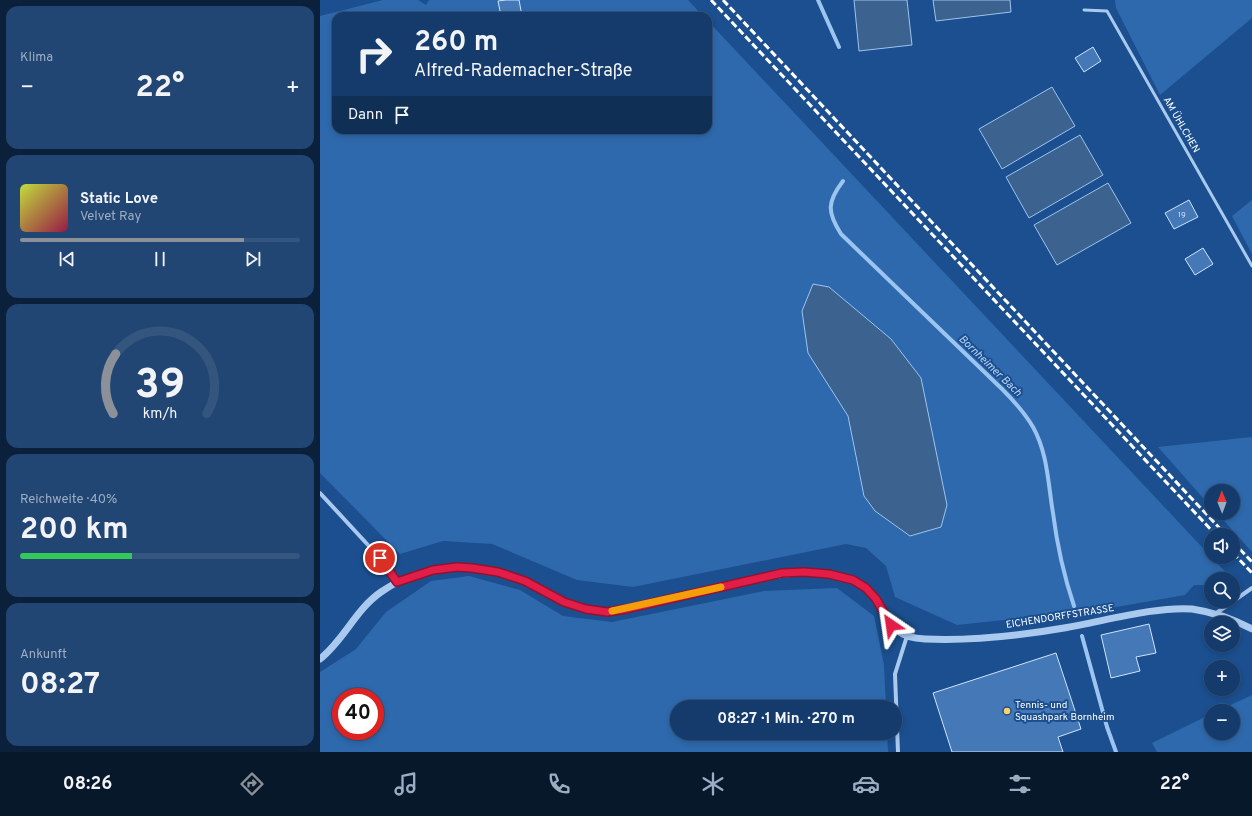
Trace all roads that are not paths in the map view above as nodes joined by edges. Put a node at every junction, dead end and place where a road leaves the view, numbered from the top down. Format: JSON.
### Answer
{"nodes":[{"id":1,"x":1084,"y":10,"type":"dead end"},
{"id":2,"x":1252,"y":266,"type":"edge"},
{"id":3,"x":320,"y":492,"type":"edge"},
{"id":4,"x":397,"y":582,"type":"junction"},
{"id":5,"x":1252,"y":588,"type":"edge"},
{"id":6,"x":1215,"y":614,"type":"junction"},
{"id":7,"x":1252,"y":628,"type":"edge"},
{"id":8,"x":907,"y":636,"type":"junction"},
{"id":9,"x":320,"y":659,"type":"edge"},
{"id":10,"x":898,"y":752,"type":"edge"}],
"edges":[{"from":1,"to":2,"type":"lane","name":"AM ÜHLCHEN"},
{"from":3,"to":4,"type":"street"},
{"from":4,"to":8,"type":"street"},
{"from":4,"to":9,"type":"street"},
{"from":5,"to":6,"type":"street"},
{"from":6,"to":7,"type":"street","name":"EICHENDORFFSTRASSE"},
{"from":6,"to":8,"type":"street","name":"EICHENDORFFSTRASSE"},
{"from":8,"to":10,"type":"street"}]}
